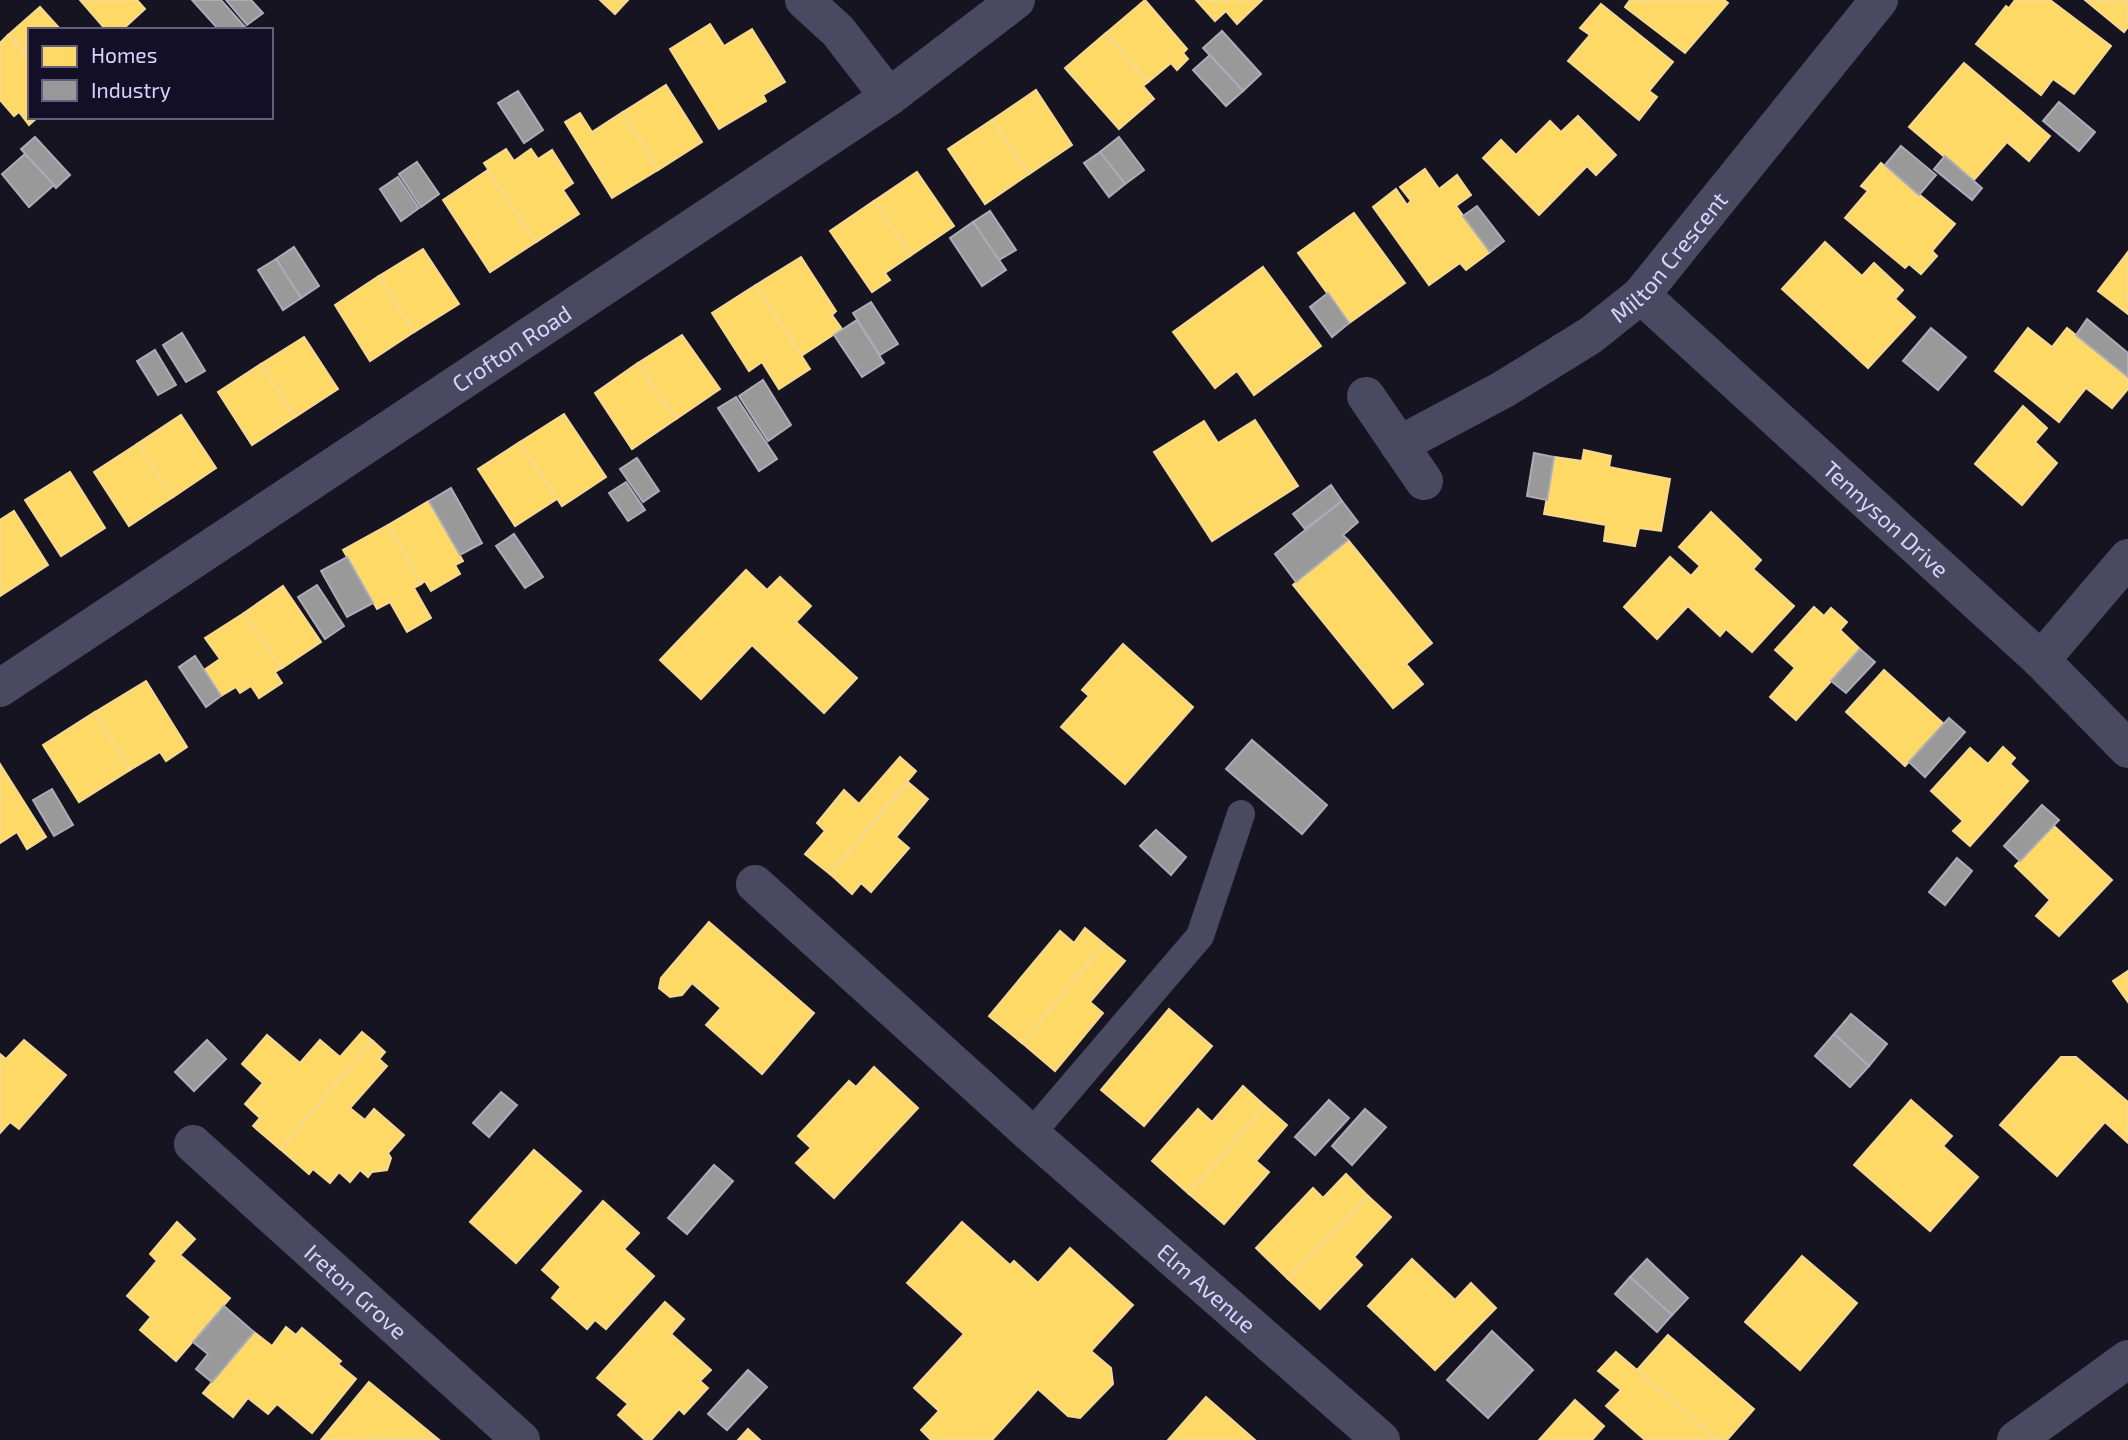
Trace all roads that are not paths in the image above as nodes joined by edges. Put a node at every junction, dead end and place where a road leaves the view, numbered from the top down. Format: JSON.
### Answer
{"nodes":[{"id":1,"x":804,"y":0,"type":"edge"},
{"id":2,"x":1016,"y":0,"type":"edge"},
{"id":3,"x":1879,"y":0,"type":"edge"},
{"id":4,"x":889,"y":97,"type":"junction"},
{"id":5,"x":1641,"y":295,"type":"junction"},
{"id":6,"x":1366,"y":396,"type":"dead end"},
{"id":7,"x":1399,"y":445,"type":"junction"},
{"id":8,"x":1424,"y":481,"type":"dead end"},
{"id":9,"x":2128,"y":558,"type":"edge"},
{"id":10,"x":2041,"y":660,"type":"junction"},
{"id":11,"x":0,"y":688,"type":"edge"},
{"id":12,"x":2128,"y":749,"type":"edge"},
{"id":13,"x":1241,"y":814,"type":"dead end"},
{"id":14,"x":755,"y":884,"type":"dead end"},
{"id":15,"x":1031,"y":1134,"type":"junction"},
{"id":16,"x":193,"y":1143,"type":"dead end"},
{"id":17,"x":2128,"y":1359,"type":"edge"},
{"id":18,"x":521,"y":1440,"type":"edge"},
{"id":19,"x":1381,"y":1440,"type":"edge"},
{"id":20,"x":2016,"y":1440,"type":"edge"}],
"edges":[{"from":1,"to":4,"type":"street"},
{"from":2,"to":4,"type":"street","name":"Crofton Road"},
{"from":3,"to":5,"type":"street","name":"Milton Crescent"},
{"from":4,"to":11,"type":"street","name":"Crofton Road"},
{"from":5,"to":7,"type":"street","name":"Milton Crescent"},
{"from":5,"to":10,"type":"street","name":"Tennyson Drive"},
{"from":6,"to":7,"type":"street"},
{"from":7,"to":8,"type":"street"},
{"from":9,"to":10,"type":"street"},
{"from":10,"to":12,"type":"street","name":"Tennyson Drive"},
{"from":13,"to":15,"type":"lane"},
{"from":14,"to":15,"type":"street","name":"Elm Avenue"},
{"from":15,"to":19,"type":"street","name":"Elm Avenue"},
{"from":16,"to":18,"type":"street","name":"Ireton Grove"},
{"from":17,"to":20,"type":"street"}]}
